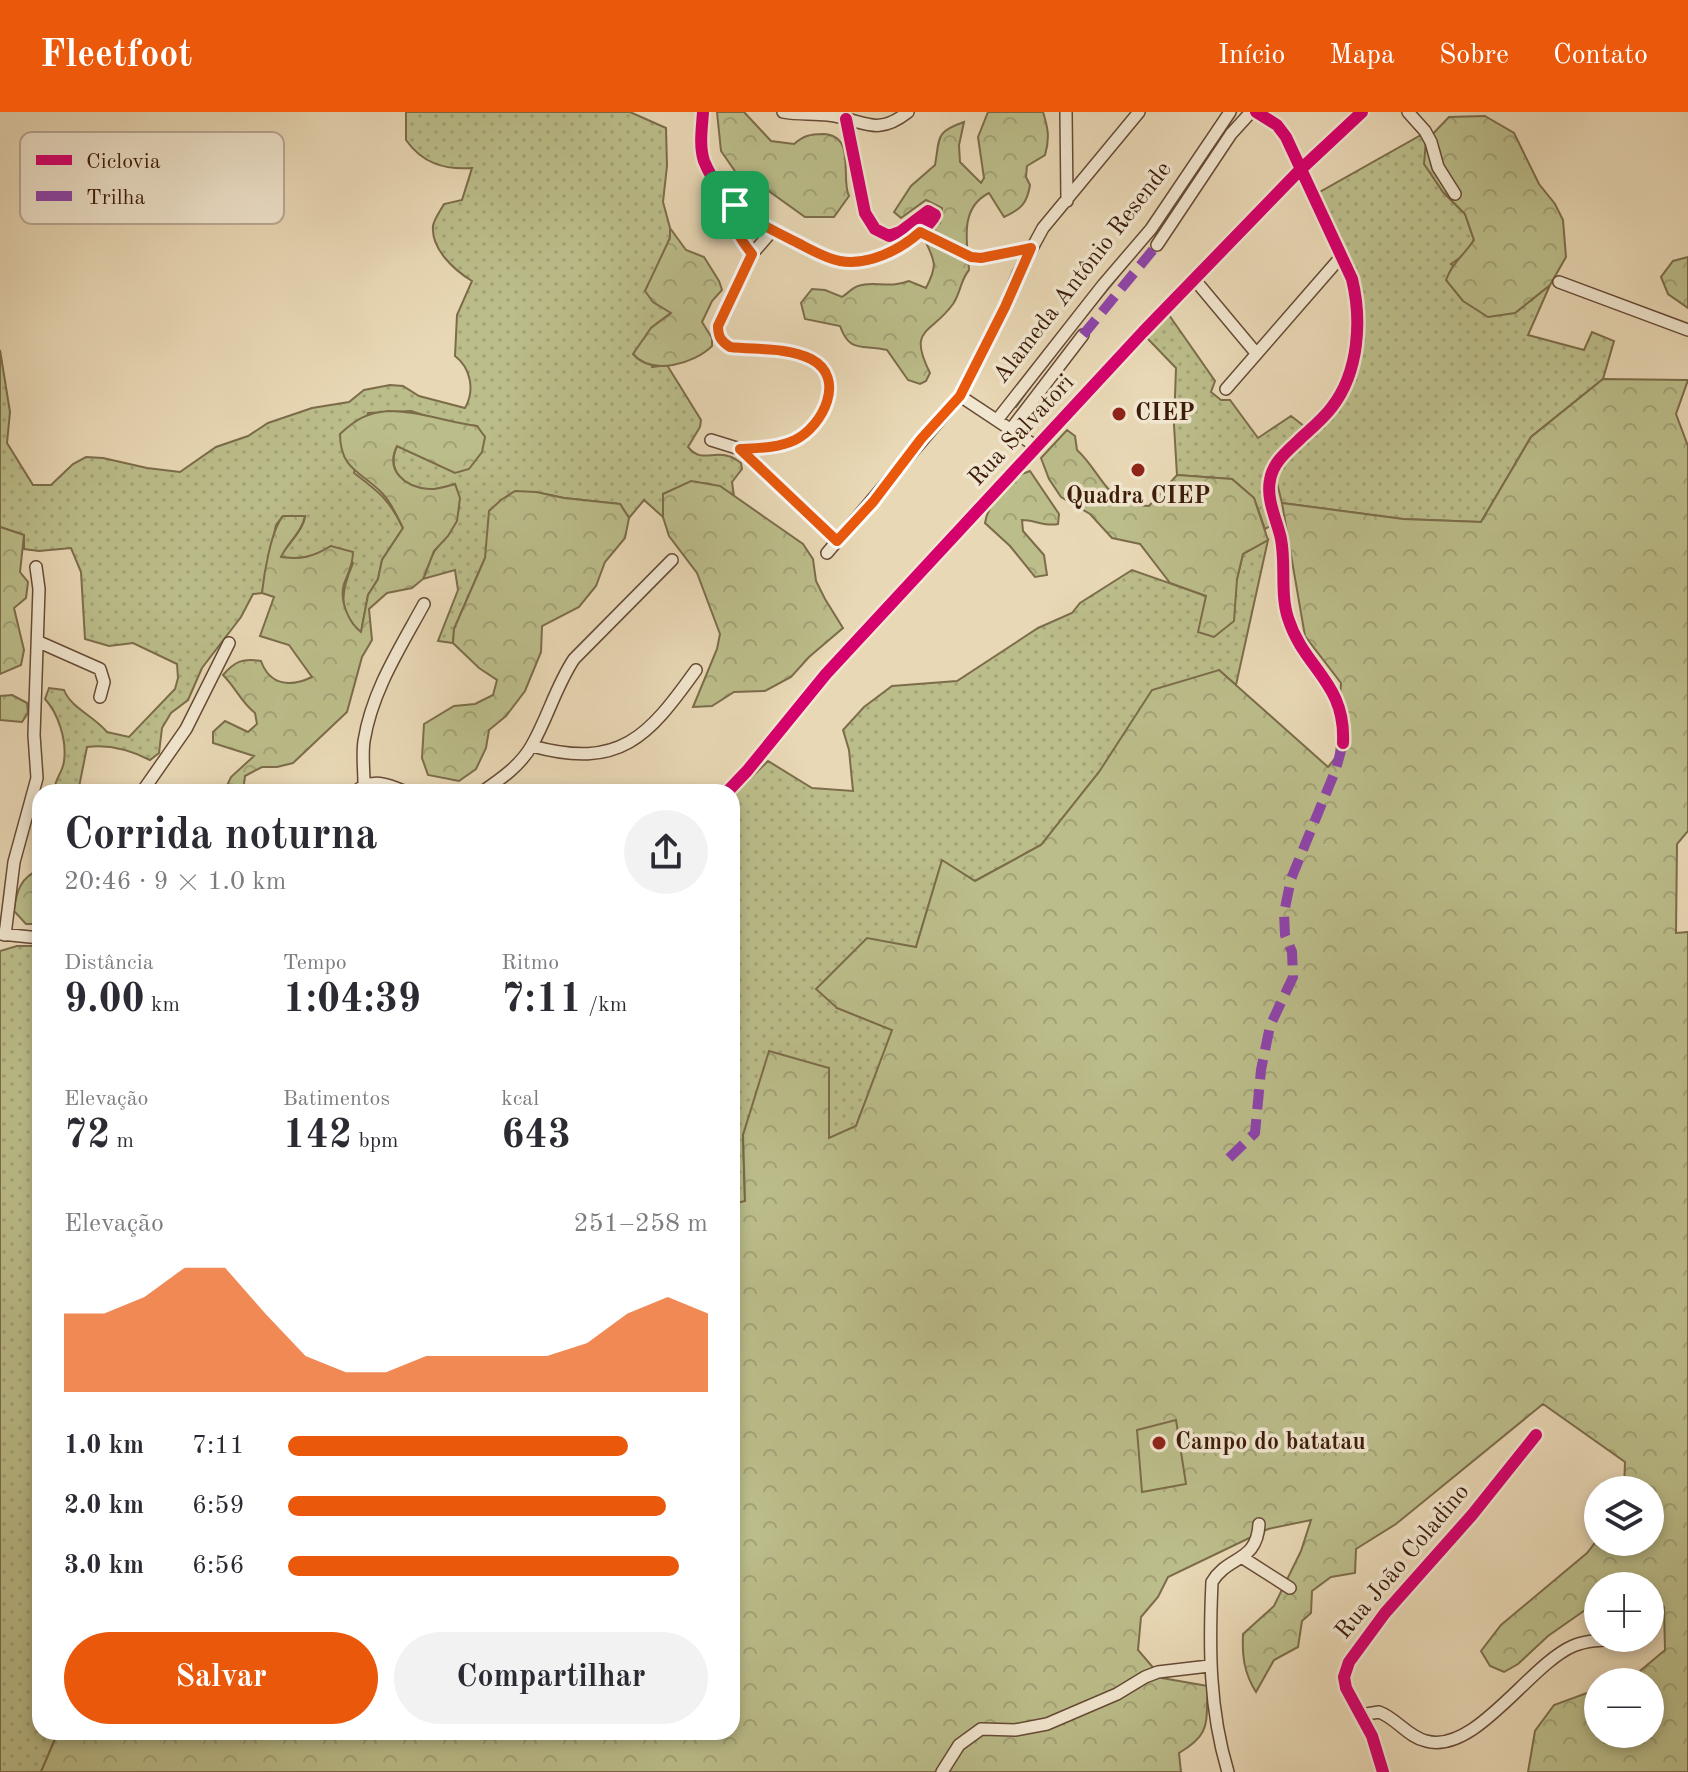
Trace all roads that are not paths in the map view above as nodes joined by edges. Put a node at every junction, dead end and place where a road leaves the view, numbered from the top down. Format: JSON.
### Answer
{"nodes":[{"id":1,"x":703,"y":112,"type":"edge"},
{"id":2,"x":783,"y":112,"type":"edge"},
{"id":3,"x":908,"y":112,"type":"edge"},
{"id":4,"x":1066,"y":112,"type":"edge"},
{"id":5,"x":1139,"y":112,"type":"edge"},
{"id":6,"x":1230,"y":112,"type":"edge"},
{"id":7,"x":1254,"y":112,"type":"edge"},
{"id":8,"x":1362,"y":112,"type":"edge"},
{"id":9,"x":1408,"y":112,"type":"edge"},
{"id":10,"x":846,"y":119,"type":"junction"},
{"id":11,"x":1300,"y":170,"type":"junction"},
{"id":12,"x":1455,"y":194,"type":"dead end"},
{"id":13,"x":1067,"y":201,"type":"junction"},
{"id":14,"x":735,"y":205,"type":"junction"},
{"id":15,"x":773,"y":230,"type":"junction"},
{"id":16,"x":920,"y":232,"type":"junction"},
{"id":17,"x":1157,"y":245,"type":"dead end"},
{"id":18,"x":1031,"y":248,"type":"junction"},
{"id":19,"x":752,"y":254,"type":"junction"},
{"id":20,"x":1340,"y":258,"type":"junction"},
{"id":21,"x":1195,"y":280,"type":"junction"},
{"id":22,"x":1559,"y":282,"type":"dead end"},
{"id":23,"x":1688,"y":330,"type":"edge"},
{"id":24,"x":1083,"y":335,"type":"dead end"},
{"id":25,"x":1256,"y":353,"type":"junction"},
{"id":26,"x":1226,"y":389,"type":"dead end"},
{"id":27,"x":960,"y":396,"type":"junction"},
{"id":28,"x":997,"y":420,"type":"junction"},
{"id":29,"x":1011,"y":429,"type":"junction"},
{"id":30,"x":711,"y":440,"type":"dead end"},
{"id":31,"x":1037,"y":447,"type":"junction"},
{"id":32,"x":740,"y":449,"type":"junction"},
{"id":33,"x":837,"y":541,"type":"junction"},
{"id":34,"x":827,"y":553,"type":"dead end"},
{"id":35,"x":672,"y":560,"type":"dead end"},
{"id":36,"x":36,"y":567,"type":"dead end"},
{"id":37,"x":424,"y":604,"type":"dead end"},
{"id":38,"x":39,"y":642,"type":"junction"},
{"id":39,"x":229,"y":643,"type":"dead end"},
{"id":40,"x":696,"y":670,"type":"dead end"},
{"id":41,"x":100,"y":697,"type":"dead end"},
{"id":42,"x":1343,"y":743,"type":"dead end"},
{"id":43,"x":532,"y":746,"type":"junction"},
{"id":44,"x":35,"y":784,"type":"edge"},
{"id":45,"x":148,"y":784,"type":"edge"},
{"id":46,"x":360,"y":784,"type":"edge"},
{"id":47,"x":493,"y":784,"type":"edge"},
{"id":48,"x":734,"y":784,"type":"edge"},
{"id":49,"x":32,"y":796,"type":"edge"},
{"id":50,"x":2,"y":935,"type":"edge"},
{"id":51,"x":32,"y":937,"type":"edge"},
{"id":52,"x":1536,"y":1435,"type":"dead end"},
{"id":53,"x":1259,"y":1524,"type":"dead end"},
{"id":54,"x":1243,"y":1558,"type":"junction"},
{"id":55,"x":1290,"y":1588,"type":"dead end"},
{"id":56,"x":1584,"y":1644,"type":"edge"},
{"id":57,"x":1209,"y":1666,"type":"junction"},
{"id":58,"x":1360,"y":1715,"type":"junction"},
{"id":59,"x":942,"y":1772,"type":"edge"},
{"id":60,"x":1228,"y":1772,"type":"edge"},
{"id":61,"x":1383,"y":1772,"type":"edge"}],
"edges":[{"from":1,"to":14,"type":"street"},
{"from":2,"to":10,"type":"street"},
{"from":3,"to":10,"type":"street"},
{"from":4,"to":13,"type":"street"},
{"from":5,"to":13,"type":"street"},
{"from":6,"to":28,"type":"street","name":"Alameda Antônio Resende"},
{"from":7,"to":11,"type":"street"},
{"from":7,"to":17,"type":"street","name":"Alameda Antônio Resende"},
{"from":8,"to":11,"type":"street","name":"Rua Salvatori"},
{"from":9,"to":12,"type":"street"},
{"from":10,"to":16,"type":"street"},
{"from":11,"to":20,"type":"street"},
{"from":11,"to":21,"type":"street","name":"Rua Salvatori"},
{"from":13,"to":18,"type":"street"},
{"from":14,"to":15,"type":"street"},
{"from":14,"to":19,"type":"street"},
{"from":15,"to":16,"type":"street"},
{"from":15,"to":19,"type":"street"},
{"from":16,"to":18,"type":"street"},
{"from":18,"to":27,"type":"street"},
{"from":19,"to":32,"type":"street"},
{"from":20,"to":25,"type":"street"},
{"from":20,"to":42,"type":"street"},
{"from":21,"to":25,"type":"street"},
{"from":21,"to":31,"type":"street","name":"Rua Salvatori"},
{"from":22,"to":23,"type":"street"},
{"from":24,"to":29,"type":"street","name":"Alameda Antônio Resende"},
{"from":25,"to":26,"type":"street"},
{"from":27,"to":28,"type":"street"},
{"from":27,"to":33,"type":"street"},
{"from":28,"to":29,"type":"street"},
{"from":29,"to":31,"type":"street"},
{"from":30,"to":32,"type":"street"},
{"from":31,"to":48,"type":"street","name":"Rua Salvatori"},
{"from":32,"to":33,"type":"street"},
{"from":33,"to":34,"type":"street"},
{"from":35,"to":43,"type":"street"},
{"from":36,"to":38,"type":"street"},
{"from":37,"to":46,"type":"street"},
{"from":38,"to":41,"type":"street"},
{"from":38,"to":44,"type":"street"},
{"from":39,"to":45,"type":"street"},
{"from":40,"to":43,"type":"street"},
{"from":43,"to":47,"type":"street"},
{"from":49,"to":50,"type":"street"},
{"from":50,"to":51,"type":"street"},
{"from":52,"to":58,"type":"street","name":"Rua João Coladino"},
{"from":53,"to":54,"type":"street"},
{"from":54,"to":55,"type":"street"},
{"from":54,"to":57,"type":"street"},
{"from":56,"to":58,"type":"street"},
{"from":57,"to":59,"type":"street"},
{"from":57,"to":60,"type":"street"},
{"from":58,"to":61,"type":"street","name":"Rua João Coladino"}]}
